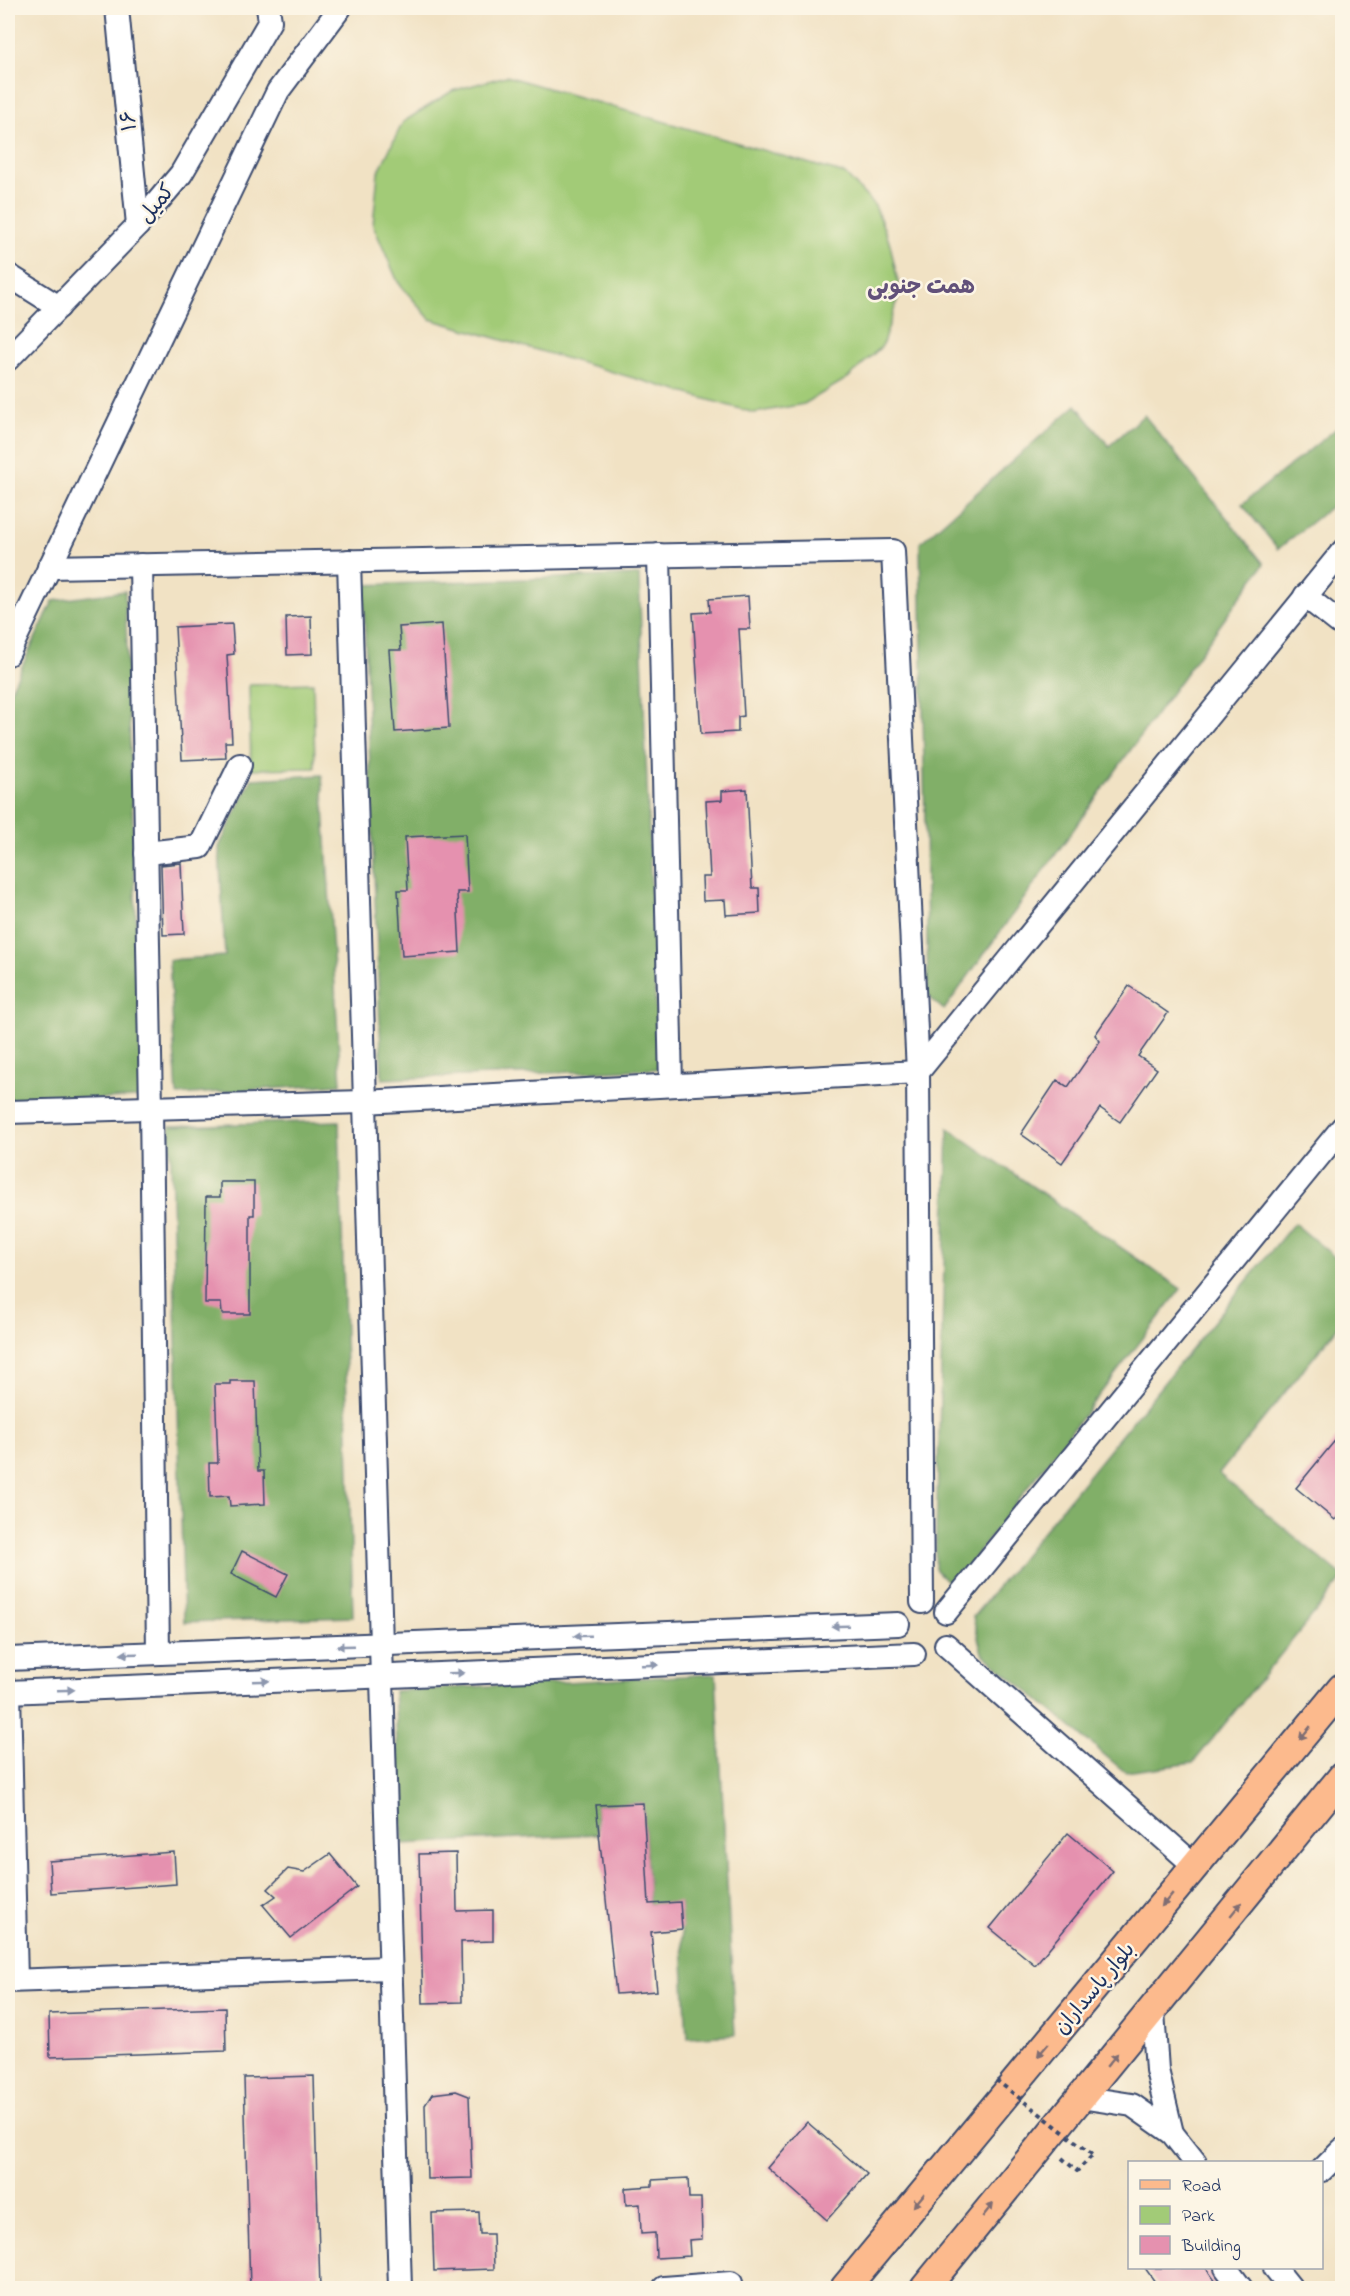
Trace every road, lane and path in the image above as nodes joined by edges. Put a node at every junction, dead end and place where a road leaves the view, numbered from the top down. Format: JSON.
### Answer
{"nodes":[{"id":1,"x":340,"y":8,"type":"edge"},
{"id":2,"x":117,"y":12,"type":"edge"},
{"id":3,"x":269,"y":14,"type":"edge"},
{"id":4,"x":138,"y":225,"type":"junction"},
{"id":5,"x":8,"y":275,"type":"edge"},
{"id":6,"x":58,"y":307,"type":"junction"},
{"id":7,"x":8,"y":359,"type":"edge"},
{"id":8,"x":1342,"y":552,"type":"edge"},
{"id":9,"x":659,"y":555,"type":"junction"},
{"id":10,"x":349,"y":561,"type":"junction"},
{"id":11,"x":141,"y":565,"type":"junction"},
{"id":12,"x":49,"y":567,"type":"junction"},
{"id":13,"x":1305,"y":596,"type":"junction"},
{"id":14,"x":1342,"y":625,"type":"edge"},
{"id":15,"x":8,"y":654,"type":"edge"},
{"id":16,"x":240,"y":765,"type":"dead end"},
{"id":17,"x":146,"y":853,"type":"junction"},
{"id":18,"x":918,"y":1072,"type":"junction"},
{"id":19,"x":670,"y":1085,"type":"junction"},
{"id":20,"x":364,"y":1102,"type":"junction"},
{"id":21,"x":151,"y":1108,"type":"junction"},
{"id":22,"x":8,"y":1112,"type":"edge"},
{"id":23,"x":1342,"y":1128,"type":"edge"},
{"id":24,"x":922,"y":1602,"type":"junction"},
{"id":25,"x":946,"y":1612,"type":"junction"},
{"id":26,"x":898,"y":1624,"type":"junction"},
{"id":27,"x":380,"y":1644,"type":"junction"},
{"id":28,"x":946,"y":1645,"type":"junction"},
{"id":29,"x":158,"y":1653,"type":"junction"},
{"id":30,"x":914,"y":1654,"type":"junction"},
{"id":31,"x":8,"y":1659,"type":"edge"},
{"id":32,"x":381,"y":1676,"type":"junction"},
{"id":33,"x":1342,"y":1688,"type":"edge"},
{"id":34,"x":8,"y":1692,"type":"edge"},
{"id":35,"x":1342,"y":1777,"type":"edge"},
{"id":36,"x":1195,"y":1866,"type":"junction"},
{"id":37,"x":390,"y":1968,"type":"junction"},
{"id":38,"x":12,"y":1981,"type":"edge"},
{"id":39,"x":1153,"y":2011,"type":"junction"},
{"id":40,"x":996,"y":2080,"type":"dead end"},
{"id":41,"x":1080,"y":2097,"type":"junction"},
{"id":42,"x":1172,"y":2133,"type":"junction"},
{"id":43,"x":1342,"y":2150,"type":"edge"},
{"id":44,"x":1193,"y":2161,"type":"edge"},
{"id":45,"x":1323,"y":2169,"type":"edge"},
{"id":46,"x":1077,"y":2171,"type":"dead end"},
{"id":47,"x":1227,"y":2269,"type":"edge"},
{"id":48,"x":1276,"y":2269,"type":"edge"},
{"id":49,"x":730,"y":2283,"type":"dead end"},
{"id":50,"x":400,"y":2289,"type":"edge"},
{"id":51,"x":664,"y":2289,"type":"edge"},
{"id":52,"x":845,"y":2289,"type":"edge"},
{"id":53,"x":925,"y":2289,"type":"edge"},
{"id":54,"x":1240,"y":2289,"type":"edge"},
{"id":55,"x":1291,"y":2289,"type":"edge"}],
"edges":[{"from":1,"to":12,"type":"street"},
{"from":2,"to":4,"type":"street","name":"۱۶"},
{"from":3,"to":4,"type":"street","name":"کمیل"},
{"from":4,"to":6,"type":"street","name":"کمیل"},
{"from":5,"to":6,"type":"street"},
{"from":6,"to":7,"type":"street","name":"کمیل"},
{"from":8,"to":13,"type":"street"},
{"from":9,"to":10,"type":"street"},
{"from":9,"to":18,"type":"street"},
{"from":9,"to":19,"type":"street"},
{"from":10,"to":11,"type":"street"},
{"from":10,"to":20,"type":"street"},
{"from":11,"to":12,"type":"street"},
{"from":11,"to":17,"type":"street"},
{"from":12,"to":15,"type":"street"},
{"from":13,"to":14,"type":"street"},
{"from":13,"to":18,"type":"street"},
{"from":16,"to":17,"type":"street"},
{"from":17,"to":21,"type":"street"},
{"from":18,"to":19,"type":"street"},
{"from":18,"to":24,"type":"street"},
{"from":19,"to":20,"type":"street"},
{"from":20,"to":21,"type":"street"},
{"from":20,"to":27,"type":"street"},
{"from":21,"to":22,"type":"street"},
{"from":21,"to":29,"type":"street"},
{"from":23,"to":25,"type":"street"},
{"from":24,"to":25,"type":"street"},
{"from":24,"to":26,"type":"street"},
{"from":25,"to":28,"type":"street"},
{"from":26,"to":27,"type":"street","one_way":true},
{"from":26,"to":30,"type":"street"},
{"from":27,"to":29,"type":"street","one_way":true},
{"from":27,"to":32,"type":"street"},
{"from":28,"to":30,"type":"street"},
{"from":28,"to":36,"type":"street"},
{"from":29,"to":31,"type":"street","one_way":true},
{"from":32,"to":30,"type":"street","one_way":true},
{"from":34,"to":32,"type":"street","one_way":true},
{"from":32,"to":37,"type":"street"},
{"from":33,"to":36,"type":"main road","name":"بلوار پاسداران","one_way":true},
{"from":34,"to":38,"type":"street"},
{"from":39,"to":35,"type":"main road","one_way":true},
{"from":36,"to":52,"type":"main road","name":"بلوار پاسداران","one_way":true},
{"from":37,"to":38,"type":"street"},
{"from":37,"to":50,"type":"street"},
{"from":41,"to":39,"type":"main road","one_way":true},
{"from":39,"to":42,"type":"street"},
{"from":40,"to":46,"type":"path","bridge":true},
{"from":41,"to":42,"type":"street"},
{"from":53,"to":41,"type":"main road","one_way":true},
{"from":42,"to":44,"type":"street"},
{"from":43,"to":45,"type":"street"},
{"from":47,"to":54,"type":"street"},
{"from":48,"to":55,"type":"street"},
{"from":49,"to":51,"type":"street"}]}
